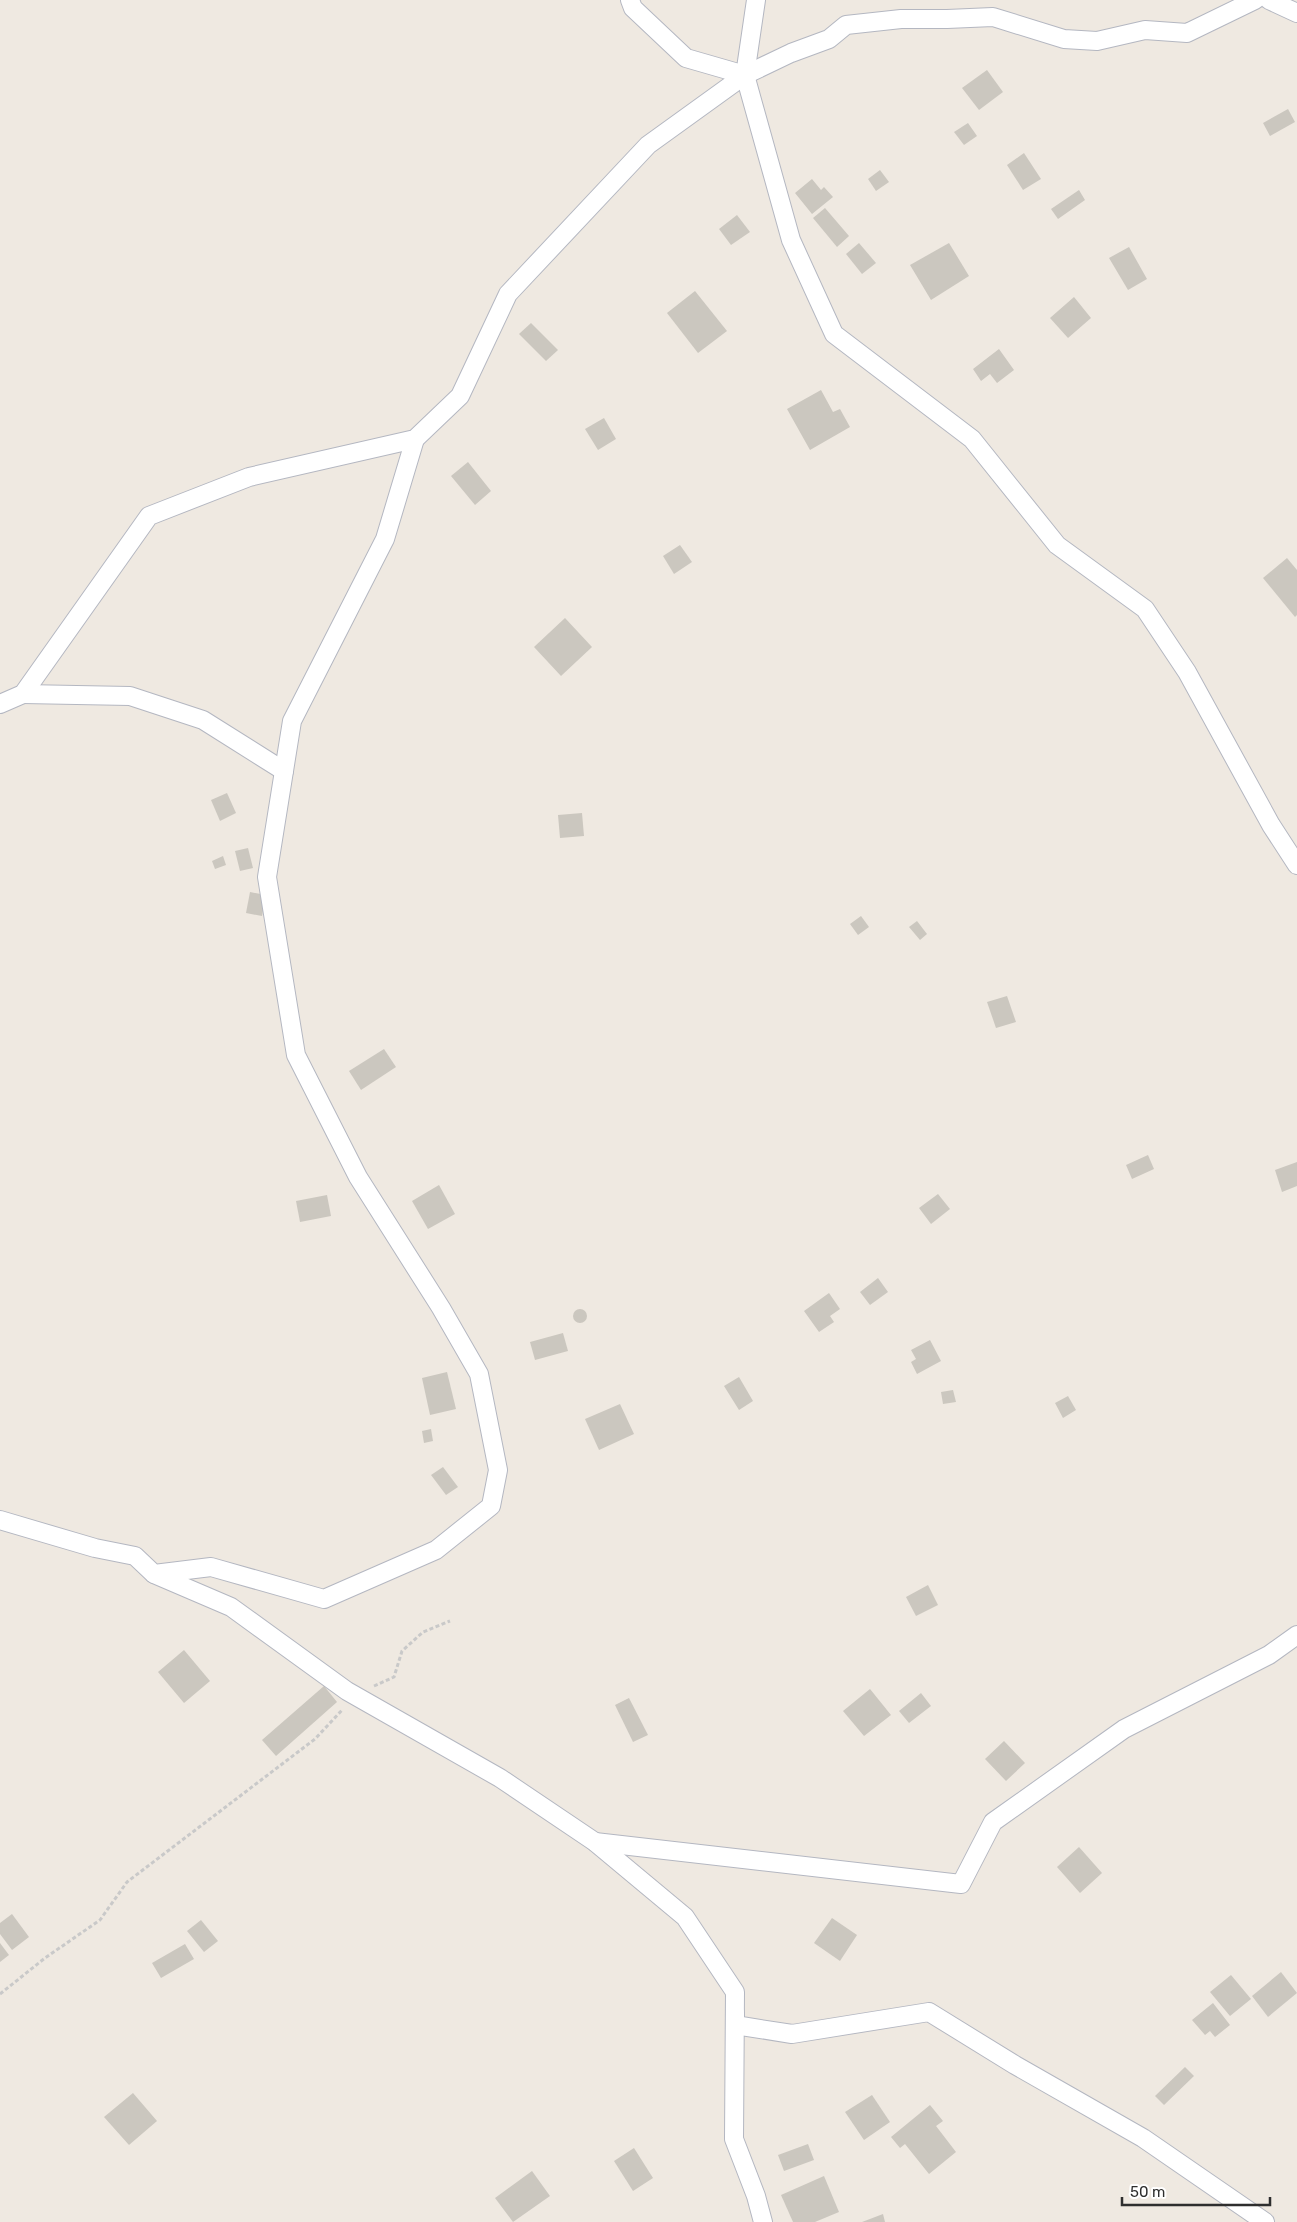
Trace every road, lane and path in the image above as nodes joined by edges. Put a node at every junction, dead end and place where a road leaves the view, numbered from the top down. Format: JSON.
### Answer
{"nodes":[{"id":1,"x":630,"y":0,"type":"edge"},
{"id":2,"x":756,"y":0,"type":"edge"},
{"id":3,"x":1255,"y":0,"type":"edge"},
{"id":4,"x":1269,"y":0,"type":"edge"},
{"id":5,"x":1297,"y":14,"type":"edge"},
{"id":6,"x":745,"y":75,"type":"junction"},
{"id":7,"x":415,"y":439,"type":"junction"},
{"id":8,"x":24,"y":694,"type":"junction"},
{"id":9,"x":0,"y":704,"type":"edge"},
{"id":10,"x":284,"y":772,"type":"junction"},
{"id":11,"x":1297,"y":865,"type":"edge"},
{"id":12,"x":3,"y":1523,"type":"edge"},
{"id":13,"x":154,"y":1574,"type":"junction"},
{"id":14,"x":450,"y":1621,"type":"dead end"},
{"id":15,"x":1297,"y":1635,"type":"edge"},
{"id":16,"x":355,"y":1696,"type":"junction"},
{"id":17,"x":595,"y":1842,"type":"junction"},
{"id":18,"x":735,"y":1992,"type":"junction"},
{"id":19,"x":0,"y":1994,"type":"edge"},
{"id":20,"x":763,"y":2222,"type":"edge"},
{"id":21,"x":1265,"y":2222,"type":"edge"}],
"edges":[{"from":1,"to":6,"type":"street"},
{"from":2,"to":6,"type":"street"},
{"from":3,"to":6,"type":"street"},
{"from":4,"to":5,"type":"street"},
{"from":6,"to":7,"type":"street"},
{"from":6,"to":11,"type":"street"},
{"from":7,"to":8,"type":"street"},
{"from":7,"to":10,"type":"street"},
{"from":8,"to":9,"type":"street"},
{"from":8,"to":10,"type":"street"},
{"from":10,"to":13,"type":"street"},
{"from":12,"to":13,"type":"street"},
{"from":13,"to":16,"type":"street"},
{"from":14,"to":16,"type":"path"},
{"from":15,"to":17,"type":"street"},
{"from":16,"to":17,"type":"street"},
{"from":16,"to":19,"type":"path"},
{"from":17,"to":18,"type":"street"},
{"from":18,"to":20,"type":"street"},
{"from":18,"to":21,"type":"street"}]}
